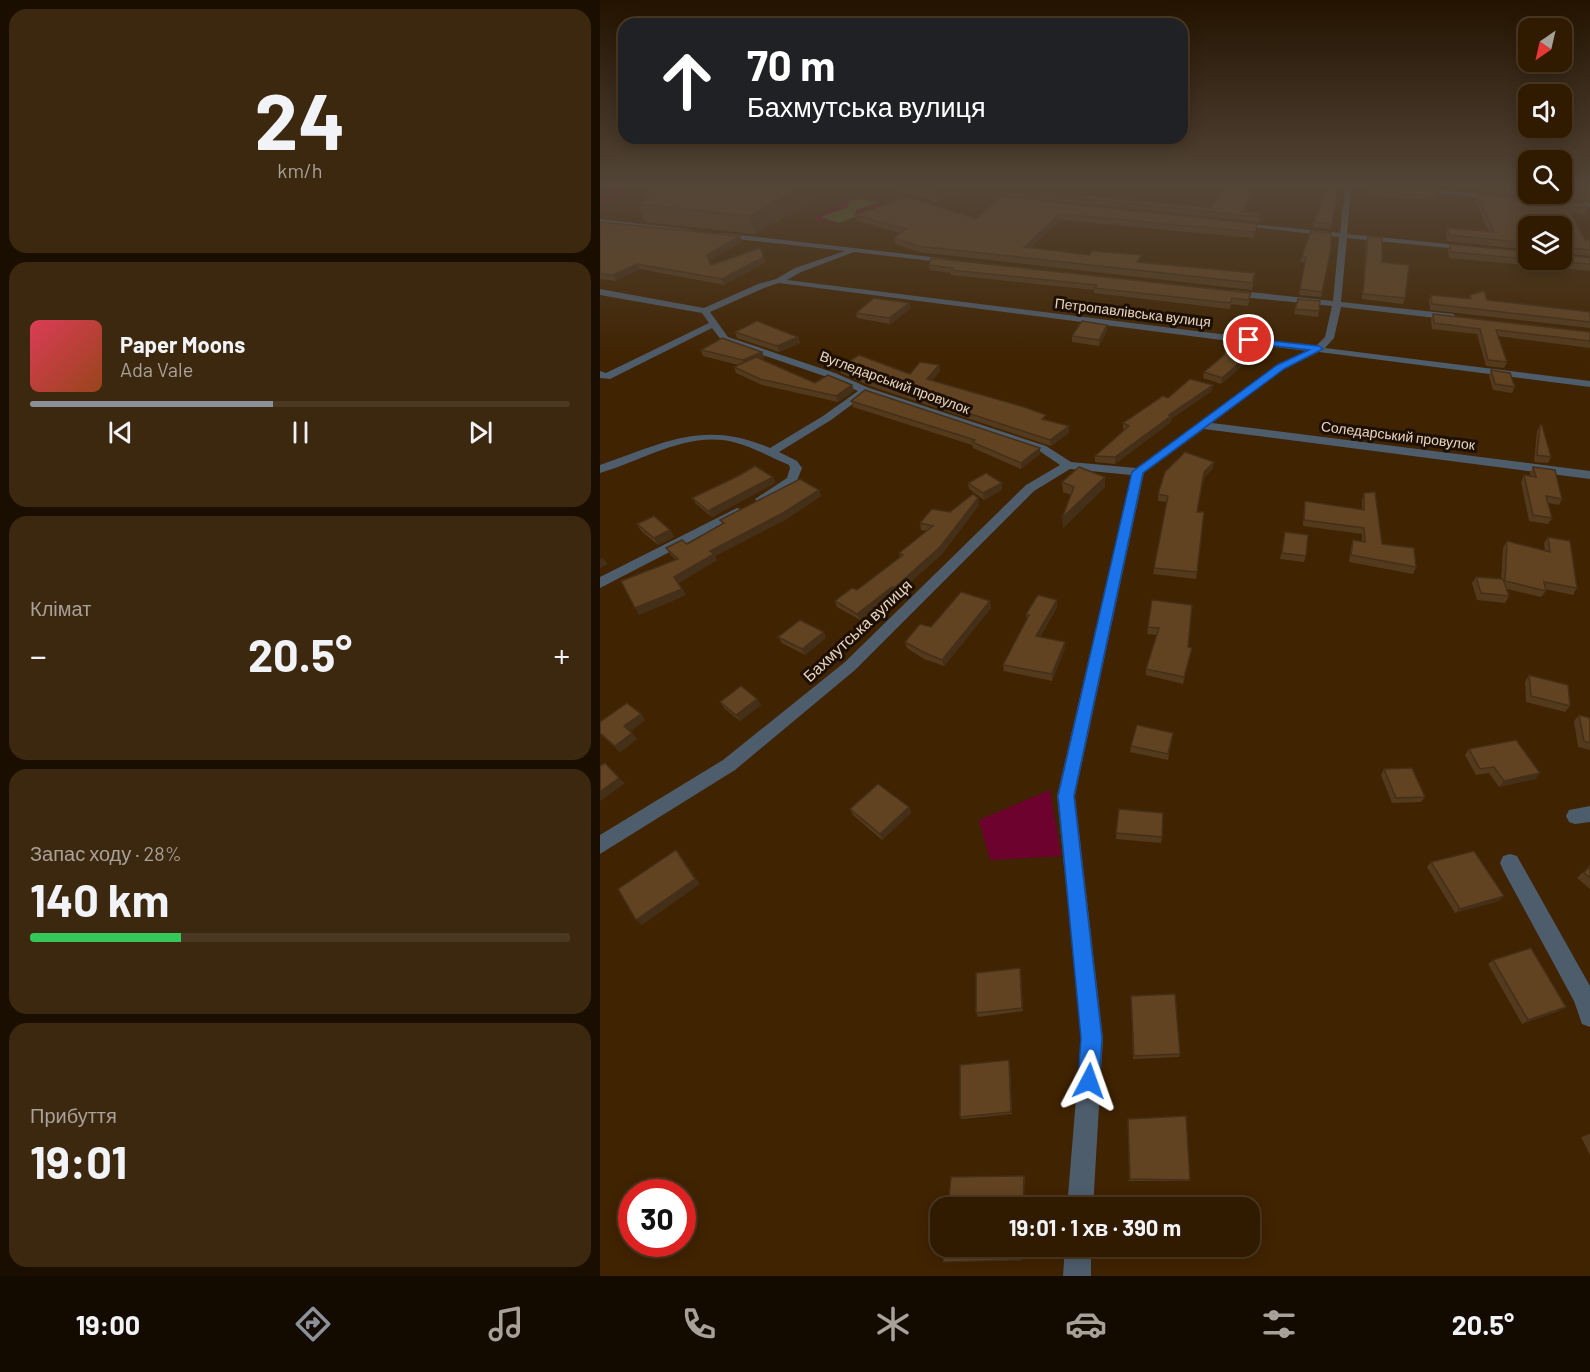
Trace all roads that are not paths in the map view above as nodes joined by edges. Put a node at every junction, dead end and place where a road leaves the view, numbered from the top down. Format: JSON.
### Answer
{"nodes":[{"id":1,"x":797,"y":244,"type":"edge"},
{"id":2,"x":1341,"y":244,"type":"edge"},
{"id":3,"x":1423,"y":244,"type":"edge"},
{"id":4,"x":1482,"y":249,"type":"edge"},
{"id":5,"x":854,"y":250,"type":"junction"},
{"id":6,"x":960,"y":262,"type":"edge"},
{"id":7,"x":779,"y":281,"type":"junction"},
{"id":8,"x":1219,"y":291,"type":"edge"},
{"id":9,"x":600,"y":292,"type":"edge"},
{"id":10,"x":1337,"y":304,"type":"junction"},
{"id":11,"x":705,"y":310,"type":"junction"},
{"id":12,"x":1461,"y":318,"type":"edge"},
{"id":13,"x":713,"y":324,"type":"junction"},
{"id":14,"x":1319,"y":349,"type":"junction"},
{"id":15,"x":600,"y":374,"type":"edge"},
{"id":16,"x":1590,"y":384,"type":"edge"},
{"id":17,"x":865,"y":390,"type":"junction"},
{"id":18,"x":1202,"y":425,"type":"junction"},
{"id":19,"x":770,"y":453,"type":"junction"},
{"id":20,"x":1068,"y":465,"type":"junction"},
{"id":21,"x":600,"y":469,"type":"edge"},
{"id":22,"x":1138,"y":472,"type":"junction"},
{"id":23,"x":1590,"y":475,"type":"edge"},
{"id":24,"x":600,"y":583,"type":"edge"},
{"id":25,"x":600,"y":844,"type":"edge"},
{"id":26,"x":1510,"y":863,"type":"dead end"},
{"id":27,"x":1590,"y":1016,"type":"edge"},
{"id":28,"x":1081,"y":1197,"type":"edge"},
{"id":29,"x":1078,"y":1257,"type":"edge"},
{"id":30,"x":1077,"y":1276,"type":"edge"}],
"edges":[{"from":1,"to":5,"type":"street"},
{"from":2,"to":10,"type":"street"},
{"from":3,"to":4,"type":"street"},
{"from":5,"to":6,"type":"street"},
{"from":5,"to":7,"type":"street"},
{"from":7,"to":11,"type":"street"},
{"from":7,"to":14,"type":"street","name":"Петропавлівська вулиця"},
{"from":8,"to":10,"type":"street"},
{"from":9,"to":11,"type":"street"},
{"from":10,"to":12,"type":"street"},
{"from":10,"to":14,"type":"street"},
{"from":11,"to":13,"type":"street"},
{"from":13,"to":15,"type":"street"},
{"from":13,"to":17,"type":"street","name":"Вугледарський провулок"},
{"from":14,"to":16,"type":"street","name":"Петропавлівська вулиця"},
{"from":14,"to":18,"type":"street"},
{"from":17,"to":19,"type":"street"},
{"from":17,"to":20,"type":"street","name":"Вугледарський провулок"},
{"from":18,"to":22,"type":"street"},
{"from":18,"to":23,"type":"street","name":"Соледарський провулок"},
{"from":19,"to":21,"type":"street"},
{"from":19,"to":24,"type":"street"},
{"from":20,"to":22,"type":"street"},
{"from":20,"to":25,"type":"street","name":"Бахмутська вулиця"},
{"from":22,"to":28,"type":"street"},
{"from":26,"to":27,"type":"street"},
{"from":29,"to":30,"type":"street"}]}
